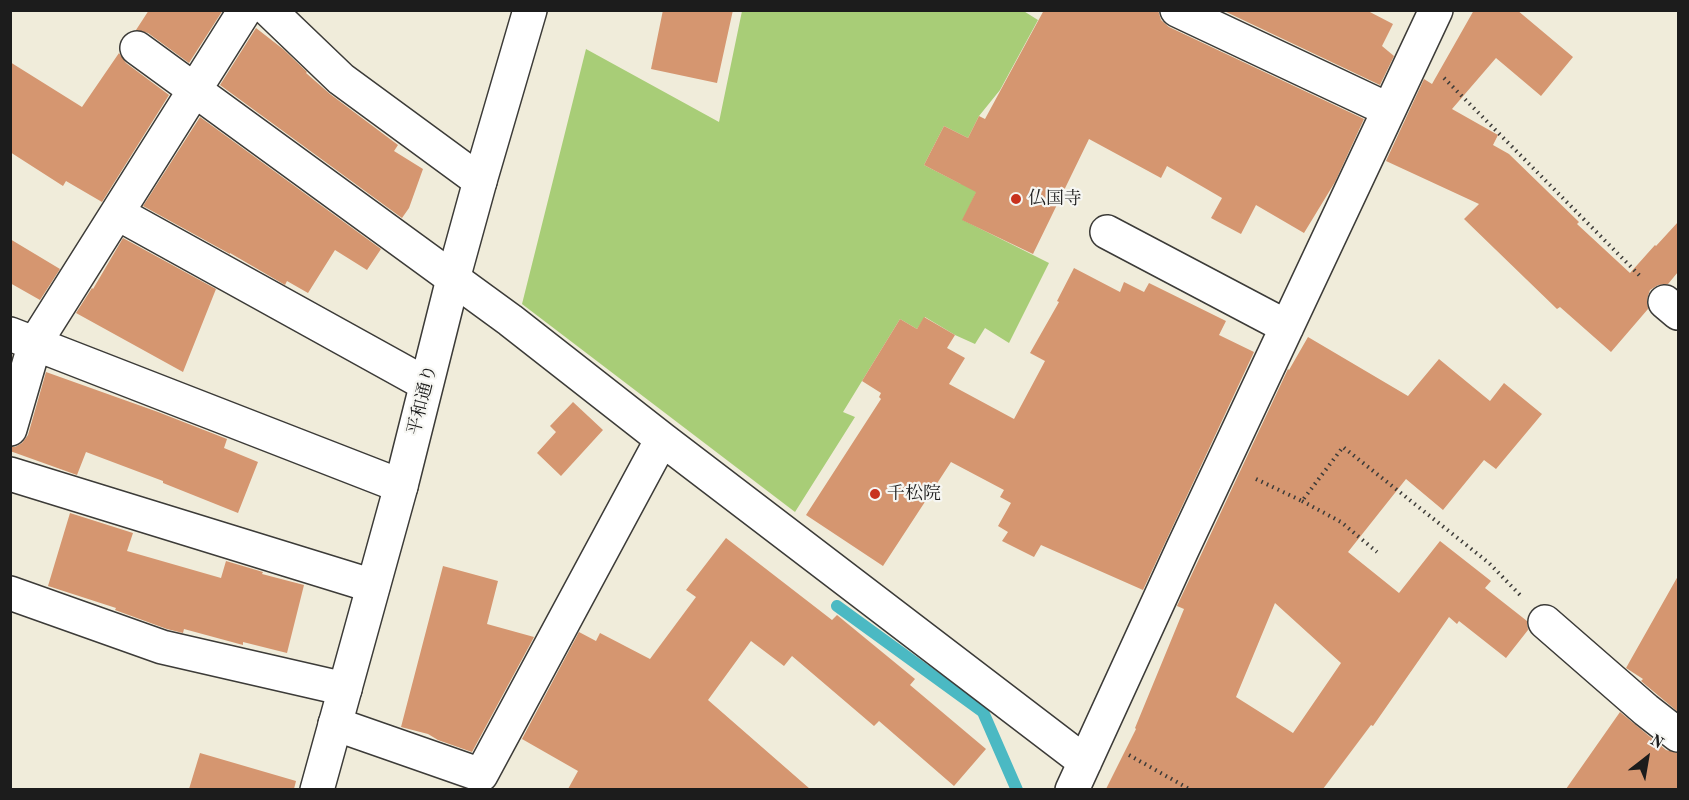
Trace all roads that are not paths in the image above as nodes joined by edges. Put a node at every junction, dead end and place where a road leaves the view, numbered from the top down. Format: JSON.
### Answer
{"nodes":[{"id":1,"x":245,"y":10,"type":"edge"},
{"id":2,"x":269,"y":10,"type":"edge"},
{"id":3,"x":530,"y":10,"type":"edge"},
{"id":4,"x":1177,"y":10,"type":"edge"},
{"id":5,"x":1436,"y":10,"type":"edge"},
{"id":6,"x":137,"y":48,"type":"dead end"},
{"id":7,"x":194,"y":89,"type":"junction"},
{"id":8,"x":1389,"y":110,"type":"junction"},
{"id":9,"x":480,"y":181,"type":"junction"},
{"id":10,"x":117,"y":213,"type":"junction"},
{"id":11,"x":1107,"y":232,"type":"dead end"},
{"id":12,"x":453,"y":279,"type":"junction"},
{"id":13,"x":1287,"y":327,"type":"junction"},
{"id":14,"x":23,"y":338,"type":"edge"},
{"id":15,"x":426,"y":384,"type":"junction"},
{"id":16,"x":10,"y":429,"type":"edge"},
{"id":17,"x":662,"y":439,"type":"junction"},
{"id":18,"x":10,"y":474,"type":"edge"},
{"id":19,"x":401,"y":486,"type":"junction"},
{"id":20,"x":373,"y":586,"type":"junction"},
{"id":21,"x":10,"y":594,"type":"edge"},
{"id":22,"x":1545,"y":622,"type":"road end"},
{"id":23,"x":345,"y":689,"type":"junction"},
{"id":24,"x":335,"y":724,"type":"junction"},
{"id":25,"x":1678,"y":735,"type":"edge"},
{"id":26,"x":1084,"y":763,"type":"edge"},
{"id":27,"x":317,"y":789,"type":"edge"}],
"edges":[{"from":1,"to":7,"type":"main road"},
{"from":2,"to":9,"type":"main road"},
{"from":3,"to":9,"type":"main road","name":"平和通り"},
{"from":4,"to":8,"type":"main road"},
{"from":5,"to":8,"type":"main road"},
{"from":6,"to":7,"type":"main road"},
{"from":7,"to":10,"type":"main road"},
{"from":7,"to":12,"type":"main road"},
{"from":8,"to":13,"type":"main road"},
{"from":9,"to":12,"type":"main road","name":"平和通り"},
{"from":10,"to":14,"type":"main road"},
{"from":10,"to":15,"type":"main road"},
{"from":11,"to":13,"type":"main road"},
{"from":12,"to":15,"type":"main road","name":"平和通り"},
{"from":12,"to":17,"type":"main road"},
{"from":13,"to":26,"type":"main road"},
{"from":14,"to":16,"type":"main road"},
{"from":14,"to":19,"type":"main road"},
{"from":15,"to":19,"type":"main road","name":"平和通り"},
{"from":17,"to":24,"type":"main road"},
{"from":17,"to":26,"type":"main road"},
{"from":18,"to":20,"type":"main road"},
{"from":19,"to":20,"type":"main road","name":"平和通り"},
{"from":20,"to":23,"type":"main road","name":"平和通り"},
{"from":21,"to":23,"type":"main road"},
{"from":22,"to":25,"type":"main road"},
{"from":23,"to":24,"type":"main road","name":"平和通り"},
{"from":24,"to":27,"type":"main road","name":"平和通り"}]}
